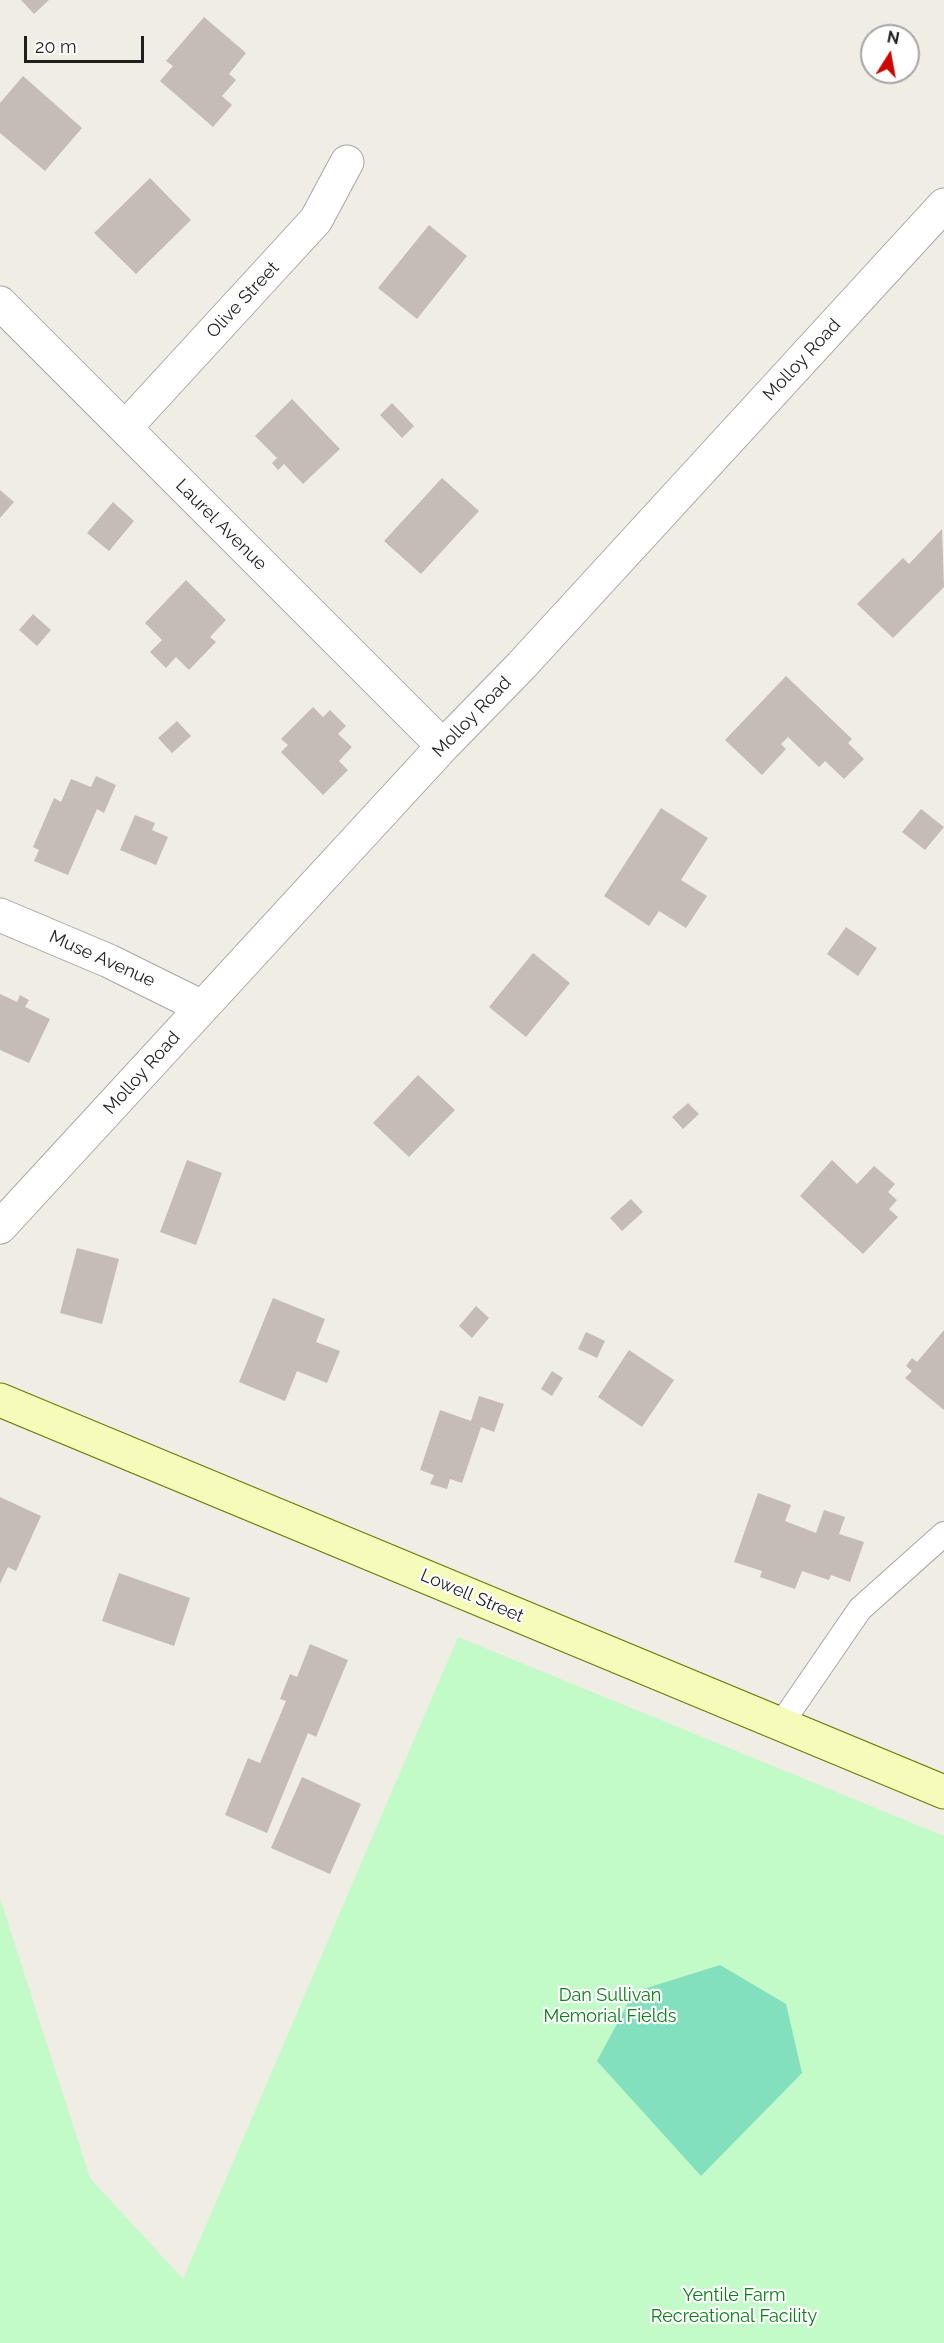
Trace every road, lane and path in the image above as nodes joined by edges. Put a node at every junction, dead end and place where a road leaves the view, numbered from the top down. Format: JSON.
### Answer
{"nodes":[{"id":1,"x":347,"y":162,"type":"dead end"},
{"id":2,"x":944,"y":205,"type":"edge"},
{"id":3,"x":0,"y":303,"type":"edge"},
{"id":4,"x":124,"y":428,"type":"junction"},
{"id":5,"x":443,"y":746,"type":"junction"},
{"id":6,"x":0,"y":915,"type":"edge"},
{"id":7,"x":202,"y":1007,"type":"junction"},
{"id":8,"x":0,"y":1227,"type":"edge"},
{"id":9,"x":0,"y":1400,"type":"edge"},
{"id":10,"x":944,"y":1534,"type":"edge"},
{"id":11,"x":782,"y":1724,"type":"junction"},
{"id":12,"x":944,"y":1792,"type":"edge"}],
"edges":[{"from":1,"to":4,"type":"street","name":"Olive Street"},
{"from":2,"to":5,"type":"street","name":"Molloy Road"},
{"from":3,"to":4,"type":"street","name":"Laurel Avenue"},
{"from":4,"to":5,"type":"street","name":"Laurel Avenue"},
{"from":5,"to":7,"type":"street","name":"Molloy Road"},
{"from":6,"to":7,"type":"street","name":"Muse Avenue"},
{"from":7,"to":8,"type":"street","name":"Molloy Road"},
{"from":9,"to":11,"type":"main road","name":"Lowell Street"},
{"from":10,"to":11,"type":"lane"},
{"from":11,"to":12,"type":"main road","name":"Lowell Street"}]}
